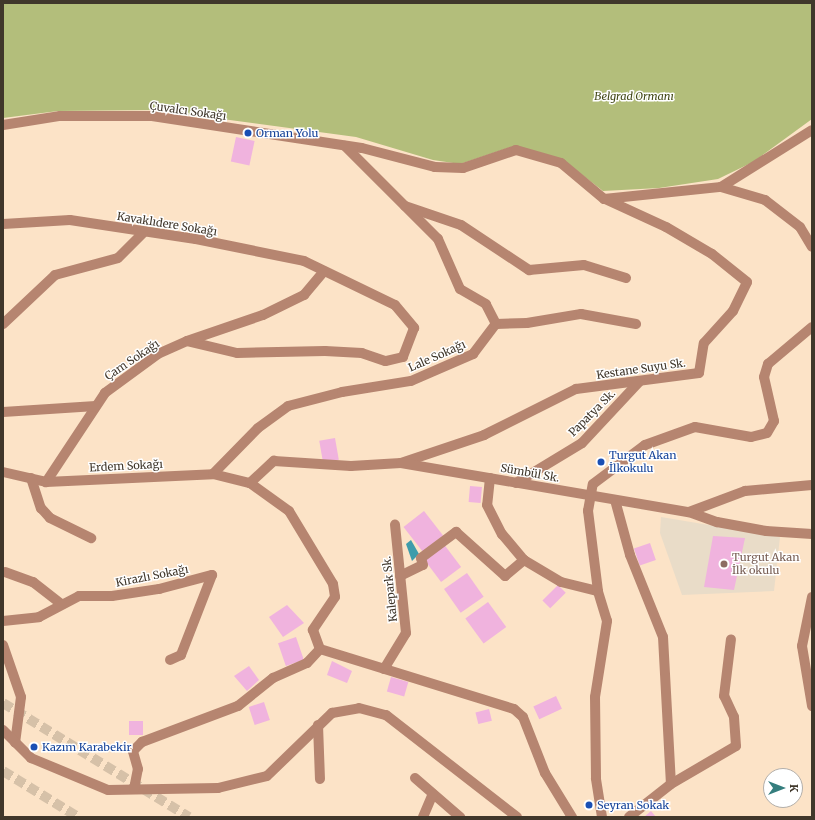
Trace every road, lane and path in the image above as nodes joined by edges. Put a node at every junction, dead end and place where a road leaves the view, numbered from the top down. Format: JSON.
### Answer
{"nodes":[{"id":1,"x":3,"y":125,"type":"edge"},
{"id":2,"x":812,"y":130,"type":"edge"},
{"id":3,"x":808,"y":136,"type":"edge"},
{"id":4,"x":345,"y":146,"type":"junction"},
{"id":5,"x":721,"y":186,"type":"junction"},
{"id":6,"x":604,"y":199,"type":"junction"},
{"id":7,"x":401,"y":204,"type":"junction"},
{"id":8,"x":3,"y":224,"type":"edge"},
{"id":9,"x":143,"y":233,"type":"junction"},
{"id":10,"x":812,"y":247,"type":"edge"},
{"id":11,"x":324,"y":271,"type":"junction"},
{"id":12,"x":626,"y":278,"type":"dead end"},
{"id":13,"x":3,"y":324,"type":"edge"},
{"id":14,"x":496,"y":324,"type":"junction"},
{"id":15,"x":636,"y":324,"type":"dead end"},
{"id":16,"x":812,"y":327,"type":"edge"},
{"id":17,"x":187,"y":341,"type":"junction"},
{"id":18,"x":640,"y":381,"type":"junction"},
{"id":19,"x":96,"y":406,"type":"junction"},
{"id":20,"x":3,"y":412,"type":"edge"},
{"id":21,"x":401,"y":463,"type":"junction"},
{"id":22,"x":3,"y":472,"type":"edge"},
{"id":23,"x":213,"y":474,"type":"junction"},
{"id":24,"x":30,"y":478,"type":"junction"},
{"id":25,"x":490,"y":478,"type":"junction"},
{"id":26,"x":46,"y":482,"type":"junction"},
{"id":27,"x":250,"y":483,"type":"junction"},
{"id":28,"x":516,"y":483,"type":"junction"},
{"id":29,"x":812,"y":485,"type":"edge"},
{"id":30,"x":591,"y":496,"type":"junction"},
{"id":31,"x":616,"y":500,"type":"junction"},
{"id":32,"x":688,"y":512,"type":"junction"},
{"id":33,"x":395,"y":524,"type":"dead end"},
{"id":34,"x":812,"y":534,"type":"edge"},
{"id":35,"x":90,"y":538,"type":"dead end"},
{"id":36,"x":524,"y":560,"type":"junction"},
{"id":37,"x":5,"y":572,"type":"dead end"},
{"id":38,"x":400,"y":576,"type":"junction"},
{"id":39,"x":598,"y":591,"type":"junction"},
{"id":40,"x":812,"y":597,"type":"edge"},
{"id":41,"x":60,"y":602,"type":"junction"},
{"id":42,"x":3,"y":621,"type":"edge"},
{"id":43,"x":731,"y":639,"type":"dead end"},
{"id":44,"x":3,"y":645,"type":"edge"},
{"id":45,"x":320,"y":649,"type":"junction"},
{"id":46,"x":170,"y":660,"type":"dead end"},
{"id":47,"x":384,"y":669,"type":"junction"},
{"id":48,"x":812,"y":706,"type":"edge"},
{"id":49,"x":318,"y":725,"type":"junction"},
{"id":50,"x":3,"y":730,"type":"edge"},
{"id":51,"x":15,"y":743,"type":"junction"},
{"id":52,"x":415,"y":778,"type":"dead end"},
{"id":53,"x":320,"y":779,"type":"dead end"},
{"id":54,"x":671,"y":784,"type":"junction"},
{"id":55,"x":134,"y":789,"type":"junction"},
{"id":56,"x":433,"y":794,"type":"junction"},
{"id":57,"x":423,"y":817,"type":"edge"},
{"id":58,"x":460,"y":817,"type":"edge"},
{"id":59,"x":517,"y":817,"type":"edge"},
{"id":60,"x":572,"y":817,"type":"edge"},
{"id":61,"x":602,"y":817,"type":"edge"},
{"id":62,"x":629,"y":817,"type":"edge"}],
"edges":[{"from":1,"to":4,"type":"street","name":"Çuvalcı Sokağı"},
{"from":2,"to":3,"type":"street"},
{"from":3,"to":5,"type":"street"},
{"from":4,"to":6,"type":"street","name":"Çuvalcı Sokağı"},
{"from":4,"to":7,"type":"street"},
{"from":5,"to":6,"type":"street"},
{"from":5,"to":10,"type":"street"},
{"from":6,"to":18,"type":"street","name":"Kestane Suyu Sk."},
{"from":7,"to":12,"type":"street"},
{"from":7,"to":14,"type":"street"},
{"from":8,"to":9,"type":"street","name":"Kavaklıdere Sokağı"},
{"from":9,"to":11,"type":"street","name":"Kavaklıdere Sokağı"},
{"from":9,"to":13,"type":"street"},
{"from":11,"to":17,"type":"street","name":"Çam Sokağı"},
{"from":11,"to":17,"type":"street","name":"Kavaklıdere Sokağı"},
{"from":14,"to":15,"type":"street"},
{"from":14,"to":23,"type":"street","name":"Lale Sokağı"},
{"from":16,"to":30,"type":"street"},
{"from":17,"to":19,"type":"street","name":"Çam Sokağı"},
{"from":18,"to":21,"type":"street","name":"Kestane Suyu Sk."},
{"from":18,"to":28,"type":"street","name":"Papatya Sk."},
{"from":19,"to":20,"type":"street"},
{"from":19,"to":26,"type":"street","name":"Çam Sokağı"},
{"from":21,"to":25,"type":"street","name":"Sümbül Sk."},
{"from":21,"to":27,"type":"street","name":"Sümbül Sk."},
{"from":22,"to":24,"type":"street","name":"Erdem Sokağı"},
{"from":23,"to":26,"type":"street","name":"Erdem Sokağı"},
{"from":23,"to":27,"type":"street","name":"Erdem Sokağı"},
{"from":24,"to":26,"type":"street","name":"Erdem Sokağı"},
{"from":24,"to":35,"type":"street"},
{"from":25,"to":28,"type":"street","name":"Sümbül Sk."},
{"from":25,"to":36,"type":"street"},
{"from":27,"to":45,"type":"street"},
{"from":28,"to":30,"type":"street","name":"Sümbül Sk."},
{"from":29,"to":32,"type":"street"},
{"from":30,"to":31,"type":"street","name":"Sümbül Sk."},
{"from":30,"to":39,"type":"street"},
{"from":31,"to":32,"type":"street","name":"Sümbül Sk."},
{"from":31,"to":54,"type":"street"},
{"from":32,"to":34,"type":"street","name":"Sümbül Sk."},
{"from":33,"to":38,"type":"street","name":"Kalepark Sk."},
{"from":36,"to":38,"type":"street"},
{"from":36,"to":39,"type":"street"},
{"from":37,"to":41,"type":"street"},
{"from":38,"to":47,"type":"street","name":"Kalepark Sk."},
{"from":39,"to":61,"type":"street"},
{"from":40,"to":48,"type":"street"},
{"from":41,"to":42,"type":"street","name":"Kirazlı Sokağı"},
{"from":41,"to":46,"type":"street","name":"Kirazlı Sokağı"},
{"from":43,"to":54,"type":"street"},
{"from":44,"to":51,"type":"street"},
{"from":45,"to":47,"type":"street"},
{"from":45,"to":55,"type":"street"},
{"from":47,"to":60,"type":"street"},
{"from":49,"to":53,"type":"street"},
{"from":49,"to":55,"type":"street"},
{"from":49,"to":59,"type":"street"},
{"from":50,"to":51,"type":"street"},
{"from":51,"to":55,"type":"street"},
{"from":52,"to":56,"type":"street"},
{"from":54,"to":62,"type":"street"},
{"from":56,"to":57,"type":"street"},
{"from":56,"to":58,"type":"street"}]}
